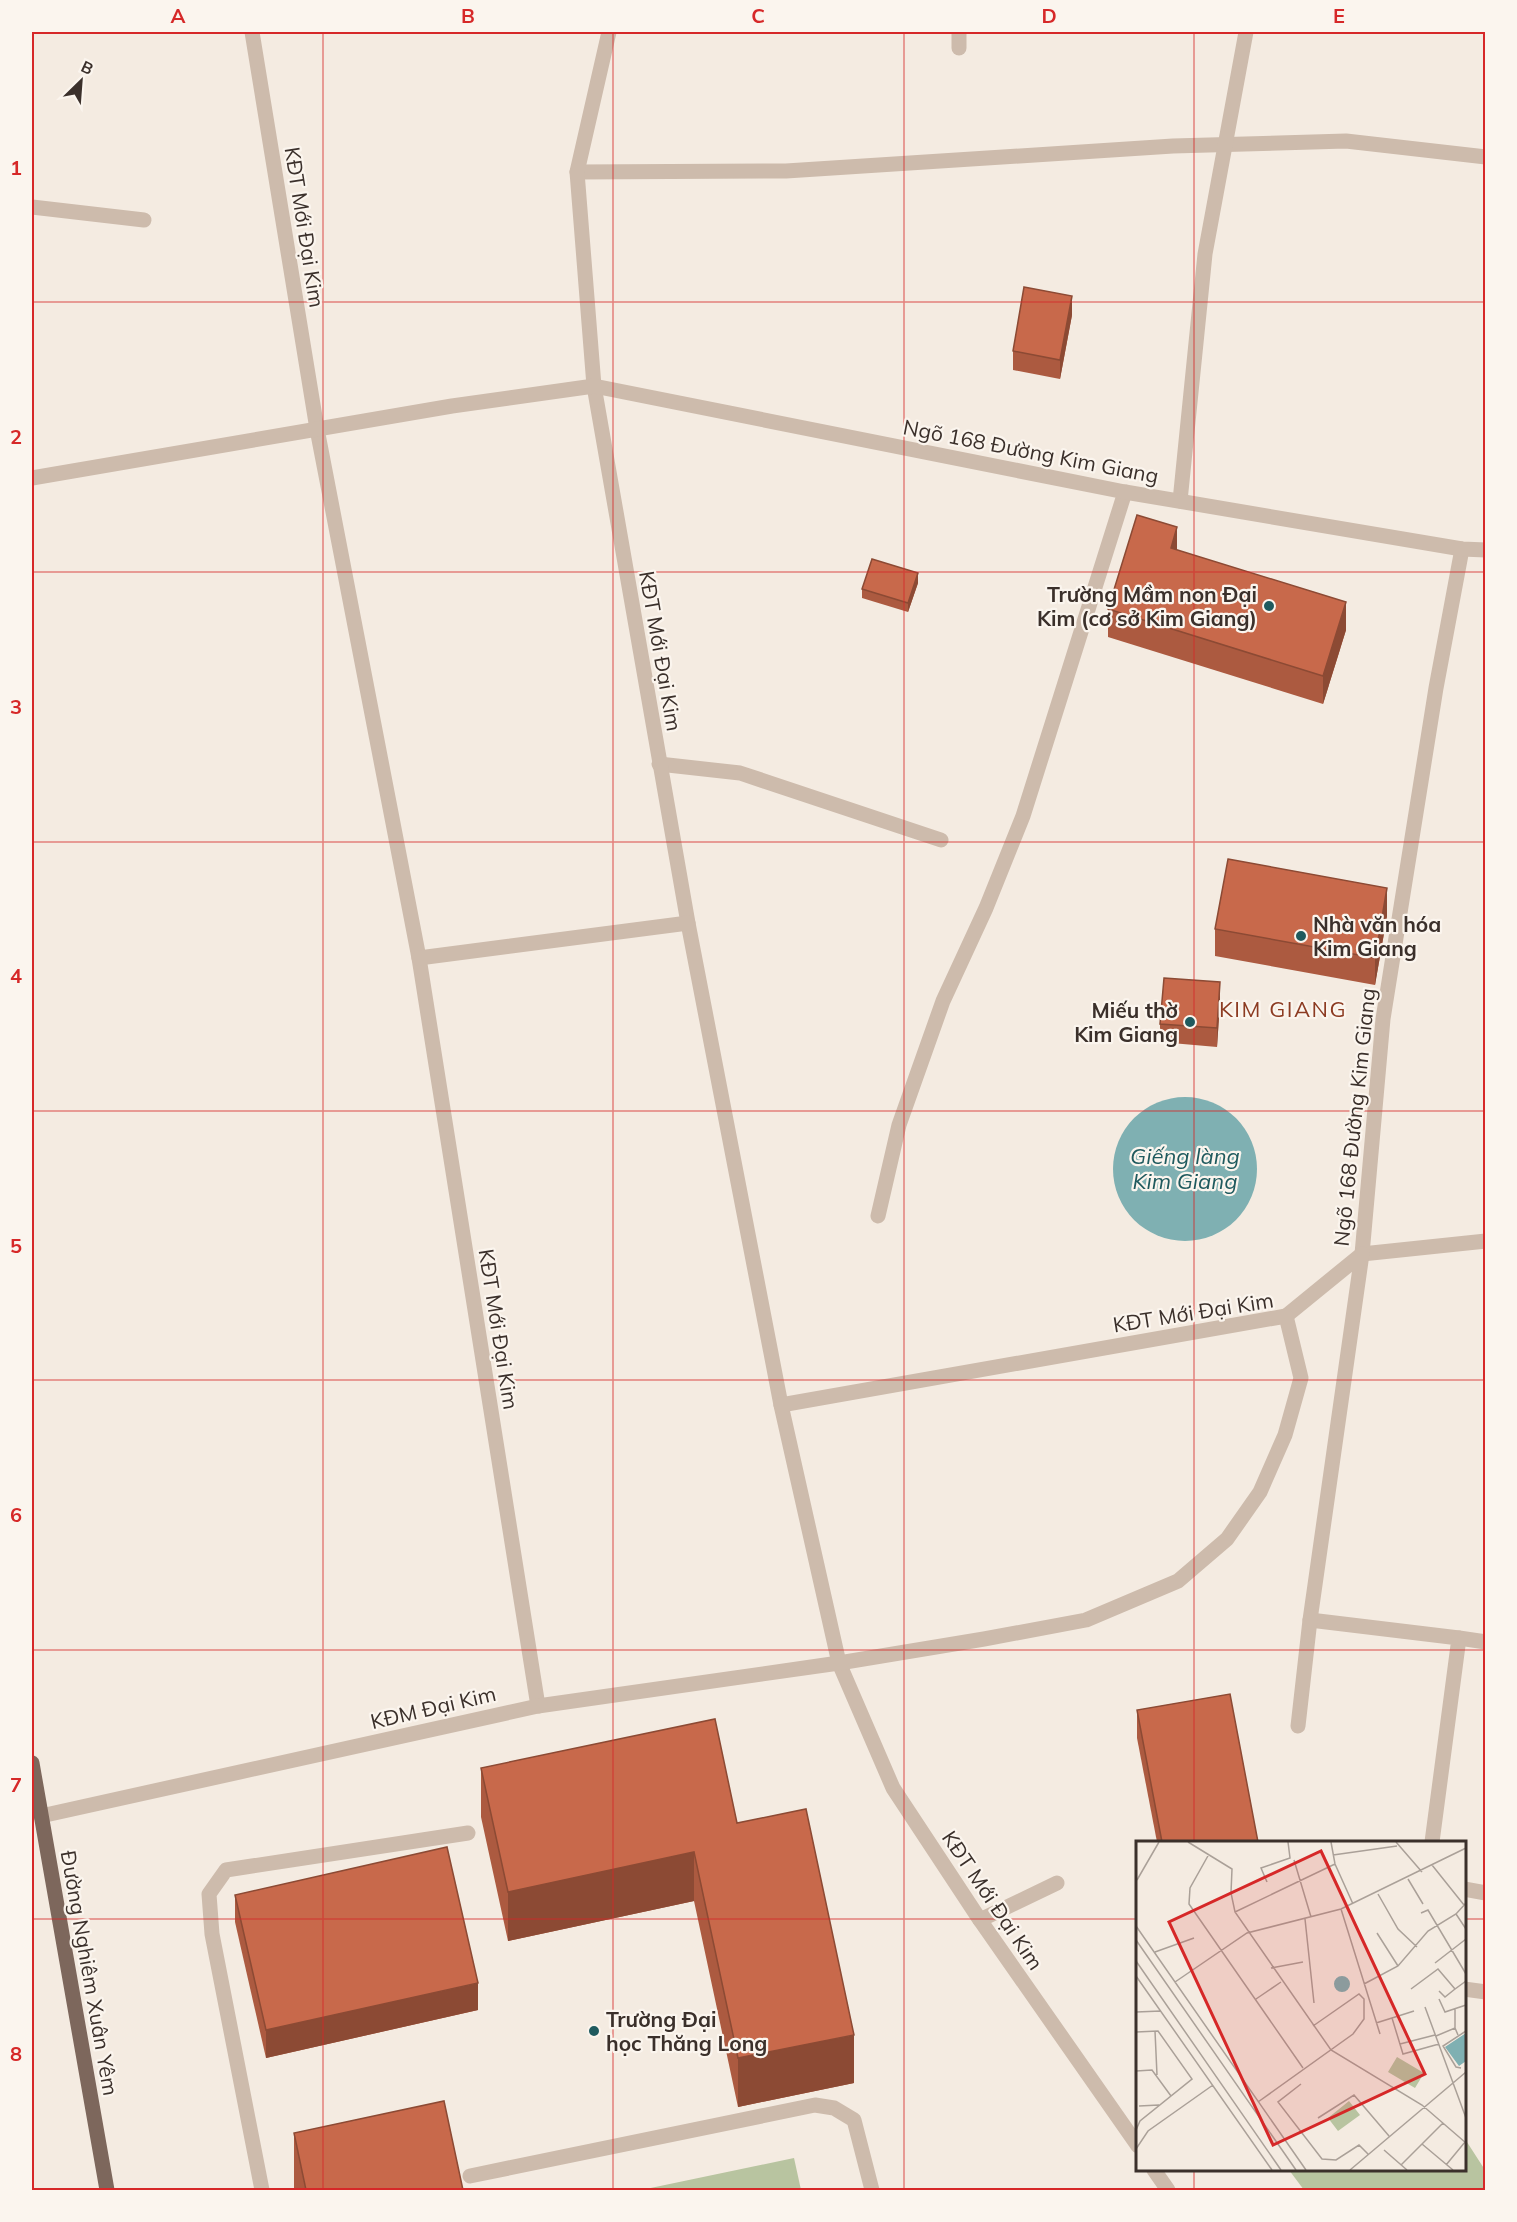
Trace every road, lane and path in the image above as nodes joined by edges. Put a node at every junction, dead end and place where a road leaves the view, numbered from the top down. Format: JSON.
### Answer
{"nodes":[{"id":1,"x":252,"y":32,"type":"edge"},
{"id":2,"x":609,"y":32,"type":"edge"},
{"id":3,"x":959,"y":32,"type":"edge"},
{"id":4,"x":1246,"y":32,"type":"edge"},
{"id":5,"x":959,"y":48,"type":"dead end"},
{"id":6,"x":1225,"y":144,"type":"junction"},
{"id":7,"x":1485,"y":157,"type":"edge"},
{"id":8,"x":577,"y":172,"type":"junction"},
{"id":9,"x":32,"y":207,"type":"edge"},
{"id":10,"x":144,"y":220,"type":"dead end"},
{"id":11,"x":594,"y":386,"type":"junction"},
{"id":12,"x":317,"y":429,"type":"junction"},
{"id":13,"x":32,"y":477,"type":"edge"},
{"id":14,"x":1125,"y":492,"type":"junction"},
{"id":15,"x":1180,"y":501,"type":"junction"},
{"id":16,"x":1462,"y":549,"type":"junction"},
{"id":17,"x":1485,"y":550,"type":"edge"},
{"id":18,"x":659,"y":764,"type":"junction"},
{"id":19,"x":941,"y":840,"type":"dead end"},
{"id":20,"x":688,"y":923,"type":"junction"},
{"id":21,"x":419,"y":958,"type":"junction"},
{"id":22,"x":878,"y":1216,"type":"dead end"},
{"id":23,"x":1485,"y":1241,"type":"edge"},
{"id":24,"x":1362,"y":1254,"type":"junction"},
{"id":25,"x":1286,"y":1316,"type":"junction"},
{"id":26,"x":781,"y":1405,"type":"junction"},
{"id":27,"x":1310,"y":1620,"type":"junction"},
{"id":28,"x":1459,"y":1638,"type":"junction"},
{"id":29,"x":1485,"y":1642,"type":"edge"},
{"id":30,"x":839,"y":1663,"type":"junction"},
{"id":31,"x":538,"y":1706,"type":"junction"},
{"id":32,"x":1298,"y":1726,"type":"dead end"},
{"id":33,"x":32,"y":1763,"type":"edge"},
{"id":34,"x":41,"y":1816,"type":"junction"},
{"id":35,"x":468,"y":1833,"type":"dead end"},
{"id":36,"x":1432,"y":1841,"type":"edge"},
{"id":37,"x":1057,"y":1883,"type":"dead end"},
{"id":38,"x":1466,"y":1889,"type":"edge"},
{"id":39,"x":1485,"y":1893,"type":"edge"},
{"id":40,"x":980,"y":1920,"type":"junction"},
{"id":41,"x":1466,"y":1989,"type":"edge"},
{"id":42,"x":1485,"y":1992,"type":"edge"},
{"id":43,"x":1136,"y":2145,"type":"edge"},
{"id":44,"x":1155,"y":2171,"type":"edge"},
{"id":45,"x":470,"y":2175,"type":"dead end"},
{"id":46,"x":107,"y":2190,"type":"edge"},
{"id":47,"x":262,"y":2190,"type":"edge"},
{"id":48,"x":872,"y":2190,"type":"edge"},
{"id":49,"x":1168,"y":2190,"type":"edge"}],
"edges":[{"from":1,"to":12,"type":"street","name":"KĐT Mới Đại Kim"},
{"from":2,"to":8,"type":"street","name":"KĐT Mới Đại Kim"},
{"from":3,"to":5,"type":"street"},
{"from":4,"to":6,"type":"street"},
{"from":6,"to":7,"type":"street"},
{"from":6,"to":8,"type":"street"},
{"from":6,"to":15,"type":"street"},
{"from":8,"to":11,"type":"street","name":"KĐT Mới Đại Kim"},
{"from":9,"to":10,"type":"street"},
{"from":11,"to":12,"type":"street"},
{"from":11,"to":14,"type":"street","name":"Ngõ 168 Đường Kim Giang"},
{"from":11,"to":18,"type":"street","name":"KĐT Mới Đại Kim"},
{"from":12,"to":13,"type":"street"},
{"from":12,"to":21,"type":"street","name":"KĐT Mới Đại Kim"},
{"from":14,"to":15,"type":"street","name":"Ngõ 168 Đường Kim Giang"},
{"from":14,"to":22,"type":"street"},
{"from":15,"to":16,"type":"street","name":"Ngõ 168 Đường Kim Giang"},
{"from":16,"to":17,"type":"street","name":"Ngõ 168 Đường Kim Giang"},
{"from":16,"to":24,"type":"street","name":"Ngõ 168 Đường Kim Giang"},
{"from":18,"to":19,"type":"street"},
{"from":18,"to":20,"type":"street","name":"KĐT Mới Đại Kim"},
{"from":20,"to":21,"type":"street"},
{"from":20,"to":26,"type":"street","name":"KĐT Mới Đại Kim"},
{"from":21,"to":31,"type":"street","name":"KĐT Mới Đại Kim"},
{"from":23,"to":24,"type":"street"},
{"from":24,"to":25,"type":"street"},
{"from":24,"to":27,"type":"street","name":"Ngõ 168 Đường Kim Giang"},
{"from":25,"to":26,"type":"street","name":"KĐT Mới Đại Kim"},
{"from":25,"to":30,"type":"street","name":"KĐT Mới Đại Kim"},
{"from":26,"to":30,"type":"street","name":"KĐT Mới Đại Kim"},
{"from":27,"to":28,"type":"street"},
{"from":27,"to":32,"type":"street","name":"Ngõ 168 Đường Kim Giang"},
{"from":28,"to":29,"type":"street"},
{"from":28,"to":36,"type":"street"},
{"from":30,"to":31,"type":"street","name":"KĐM Đại Kim"},
{"from":30,"to":40,"type":"street","name":"KĐT Mới Đại Kim"},
{"from":31,"to":34,"type":"street","name":"KĐM Đại Kim"},
{"from":33,"to":34,"type":"main road","name":"Đường Nghiêm Xuân Yêm"},
{"from":34,"to":46,"type":"main road","name":"Đường Nghiêm Xuân Yêm"},
{"from":35,"to":47,"type":"street"},
{"from":37,"to":40,"type":"street"},
{"from":38,"to":39,"type":"street"},
{"from":40,"to":43,"type":"street","name":"KĐT Mới Đại Kim"},
{"from":41,"to":42,"type":"street"},
{"from":44,"to":49,"type":"street"},
{"from":45,"to":48,"type":"street"}]}
